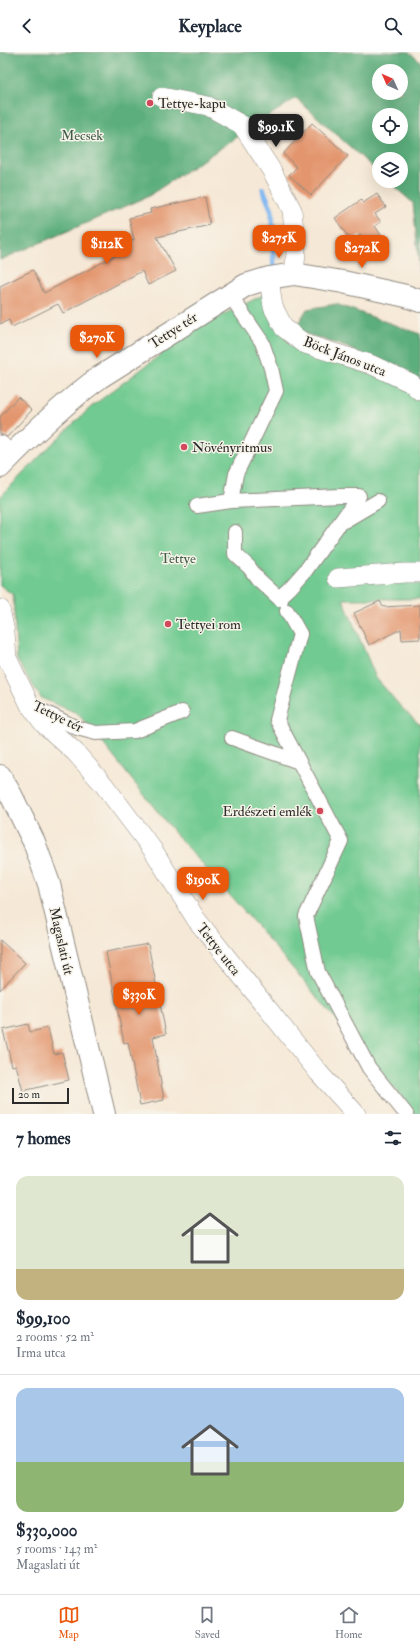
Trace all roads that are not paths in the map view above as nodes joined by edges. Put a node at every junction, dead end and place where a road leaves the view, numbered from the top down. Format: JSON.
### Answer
{"nodes":[{"id":1,"x":162,"y":97,"type":"dead end"},
{"id":2,"x":294,"y":274,"type":"junction"},
{"id":3,"x":270,"y":284,"type":"junction"},
{"id":4,"x":230,"y":295,"type":"junction"},
{"id":5,"x":420,"y":301,"type":"edge"},
{"id":6,"x":420,"y":391,"type":"edge"},
{"id":7,"x":4,"y":456,"type":"edge"},
{"id":8,"x":231,"y":501,"type":"junction"},
{"id":9,"x":378,"y":502,"type":"dead end"},
{"id":10,"x":197,"y":506,"type":"dead end"},
{"id":11,"x":338,"y":525,"type":"junction"},
{"id":12,"x":235,"y":532,"type":"dead end"},
{"id":13,"x":420,"y":573,"type":"edge"},
{"id":14,"x":338,"y":578,"type":"dead end"},
{"id":15,"x":282,"y":603,"type":"junction"},
{"id":16,"x":0,"y":609,"type":"edge"},
{"id":17,"x":30,"y":705,"type":"junction"},
{"id":18,"x":182,"y":712,"type":"dead end"},
{"id":19,"x":232,"y":738,"type":"dead end"},
{"id":20,"x":299,"y":762,"type":"junction"},
{"id":21,"x":0,"y":776,"type":"edge"},
{"id":22,"x":104,"y":1114,"type":"edge"},
{"id":23,"x":356,"y":1114,"type":"edge"},
{"id":24,"x":406,"y":1114,"type":"edge"}],
"edges":[{"from":1,"to":2,"type":"street"},
{"from":2,"to":3,"type":"street","name":"Tettye tér"},
{"from":2,"to":5,"type":"street","name":"Tettye tér"},
{"from":3,"to":4,"type":"street","name":"Tettye tér"},
{"from":3,"to":6,"type":"street","name":"Böck János utca"},
{"from":4,"to":7,"type":"street","name":"Tettye tér"},
{"from":4,"to":8,"type":"street"},
{"from":8,"to":10,"type":"street"},
{"from":8,"to":11,"type":"street"},
{"from":9,"to":11,"type":"street"},
{"from":11,"to":15,"type":"street"},
{"from":12,"to":15,"type":"street"},
{"from":13,"to":14,"type":"street"},
{"from":15,"to":20,"type":"street"},
{"from":16,"to":17,"type":"street","name":"Tettye tér"},
{"from":17,"to":18,"type":"street","name":"Tettye tér"},
{"from":17,"to":23,"type":"street","name":"Tettye utca"},
{"from":19,"to":20,"type":"street"},
{"from":20,"to":24,"type":"street"},
{"from":21,"to":22,"type":"street","name":"Magaslati út"}]}
